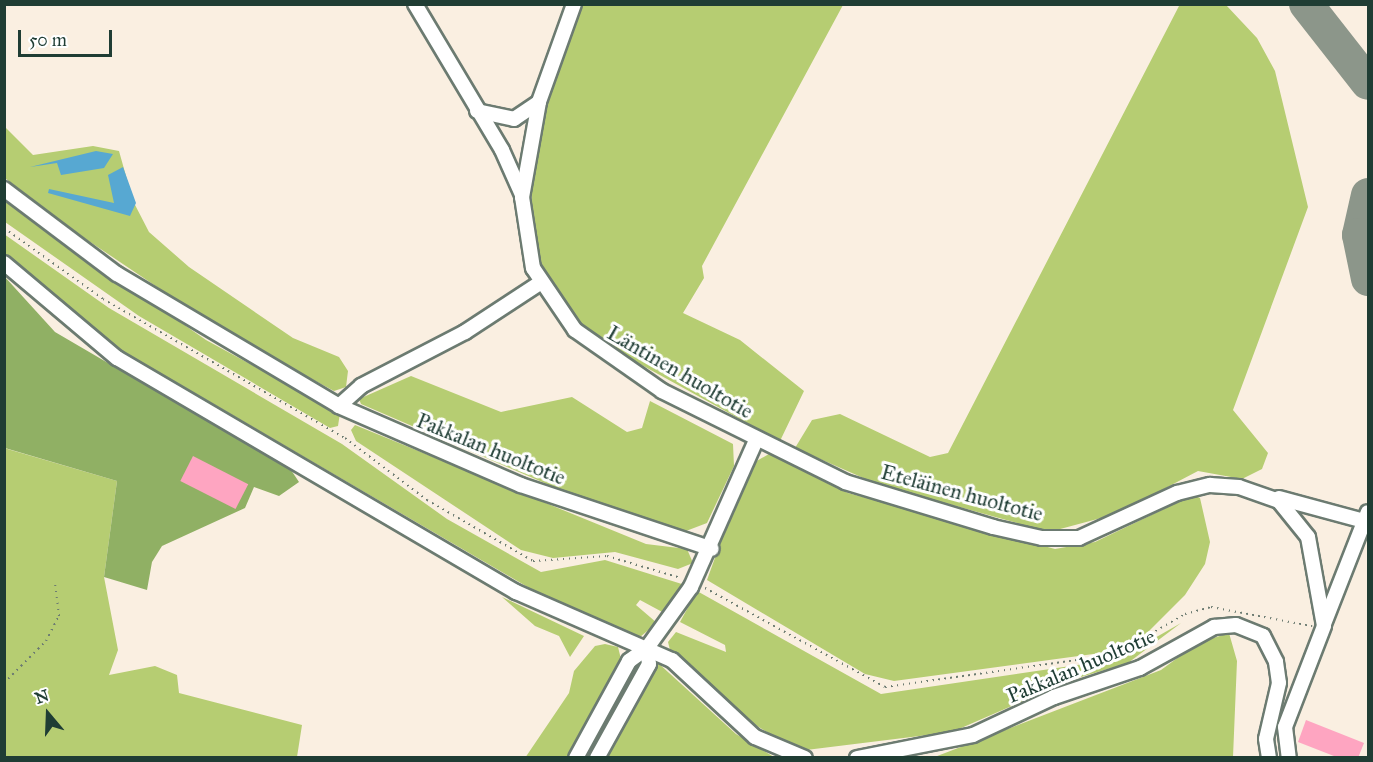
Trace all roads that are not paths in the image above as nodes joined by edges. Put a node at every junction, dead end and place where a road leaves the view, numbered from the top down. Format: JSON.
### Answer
{"nodes":[{"id":1,"x":415,"y":4,"type":"edge"},
{"id":2,"x":574,"y":4,"type":"edge"},
{"id":3,"x":539,"y":102,"type":"junction"},
{"id":4,"x":476,"y":111,"type":"junction"},
{"id":5,"x":4,"y":189,"type":"edge"},
{"id":6,"x":522,"y":196,"type":"junction"},
{"id":7,"x":4,"y":263,"type":"edge"},
{"id":8,"x":540,"y":283,"type":"junction"},
{"id":9,"x":339,"y":406,"type":"junction"},
{"id":10,"x":756,"y":440,"type":"junction"},
{"id":11,"x":1266,"y":494,"type":"junction"},
{"id":12,"x":1367,"y":518,"type":"edge"},
{"id":13,"x":712,"y":549,"type":"junction"},
{"id":14,"x":1324,"y":626,"type":"junction"},
{"id":15,"x":647,"y":648,"type":"junction"},
{"id":16,"x":579,"y":757,"type":"edge"},
{"id":17,"x":597,"y":758,"type":"edge"},
{"id":18,"x":805,"y":758,"type":"edge"},
{"id":19,"x":857,"y":758,"type":"edge"},
{"id":20,"x":1269,"y":758,"type":"edge"},
{"id":21,"x":1289,"y":758,"type":"edge"}],
"edges":[{"from":1,"to":4,"type":"street"},
{"from":2,"to":3,"type":"street","name":"Läntinen huoltotie"},
{"from":3,"to":4,"type":"street"},
{"from":3,"to":6,"type":"street","name":"Läntinen huoltotie"},
{"from":4,"to":6,"type":"street"},
{"from":5,"to":9,"type":"street","name":"Pakkalan huoltotie"},
{"from":6,"to":8,"type":"street","name":"Läntinen huoltotie"},
{"from":7,"to":15,"type":"street"},
{"from":8,"to":9,"type":"street"},
{"from":8,"to":10,"type":"street","name":"Läntinen huoltotie"},
{"from":9,"to":13,"type":"street","name":"Pakkalan huoltotie"},
{"from":10,"to":11,"type":"street","name":"Eteläinen huoltotie"},
{"from":10,"to":13,"type":"street"},
{"from":11,"to":12,"type":"street"},
{"from":11,"to":14,"type":"street"},
{"from":12,"to":14,"type":"street"},
{"from":13,"to":15,"type":"street"},
{"from":14,"to":21,"type":"street"},
{"from":15,"to":16,"type":"street"},
{"from":15,"to":17,"type":"street"},
{"from":15,"to":18,"type":"street"},
{"from":19,"to":20,"type":"street","name":"Pakkalan huoltotie"}]}
